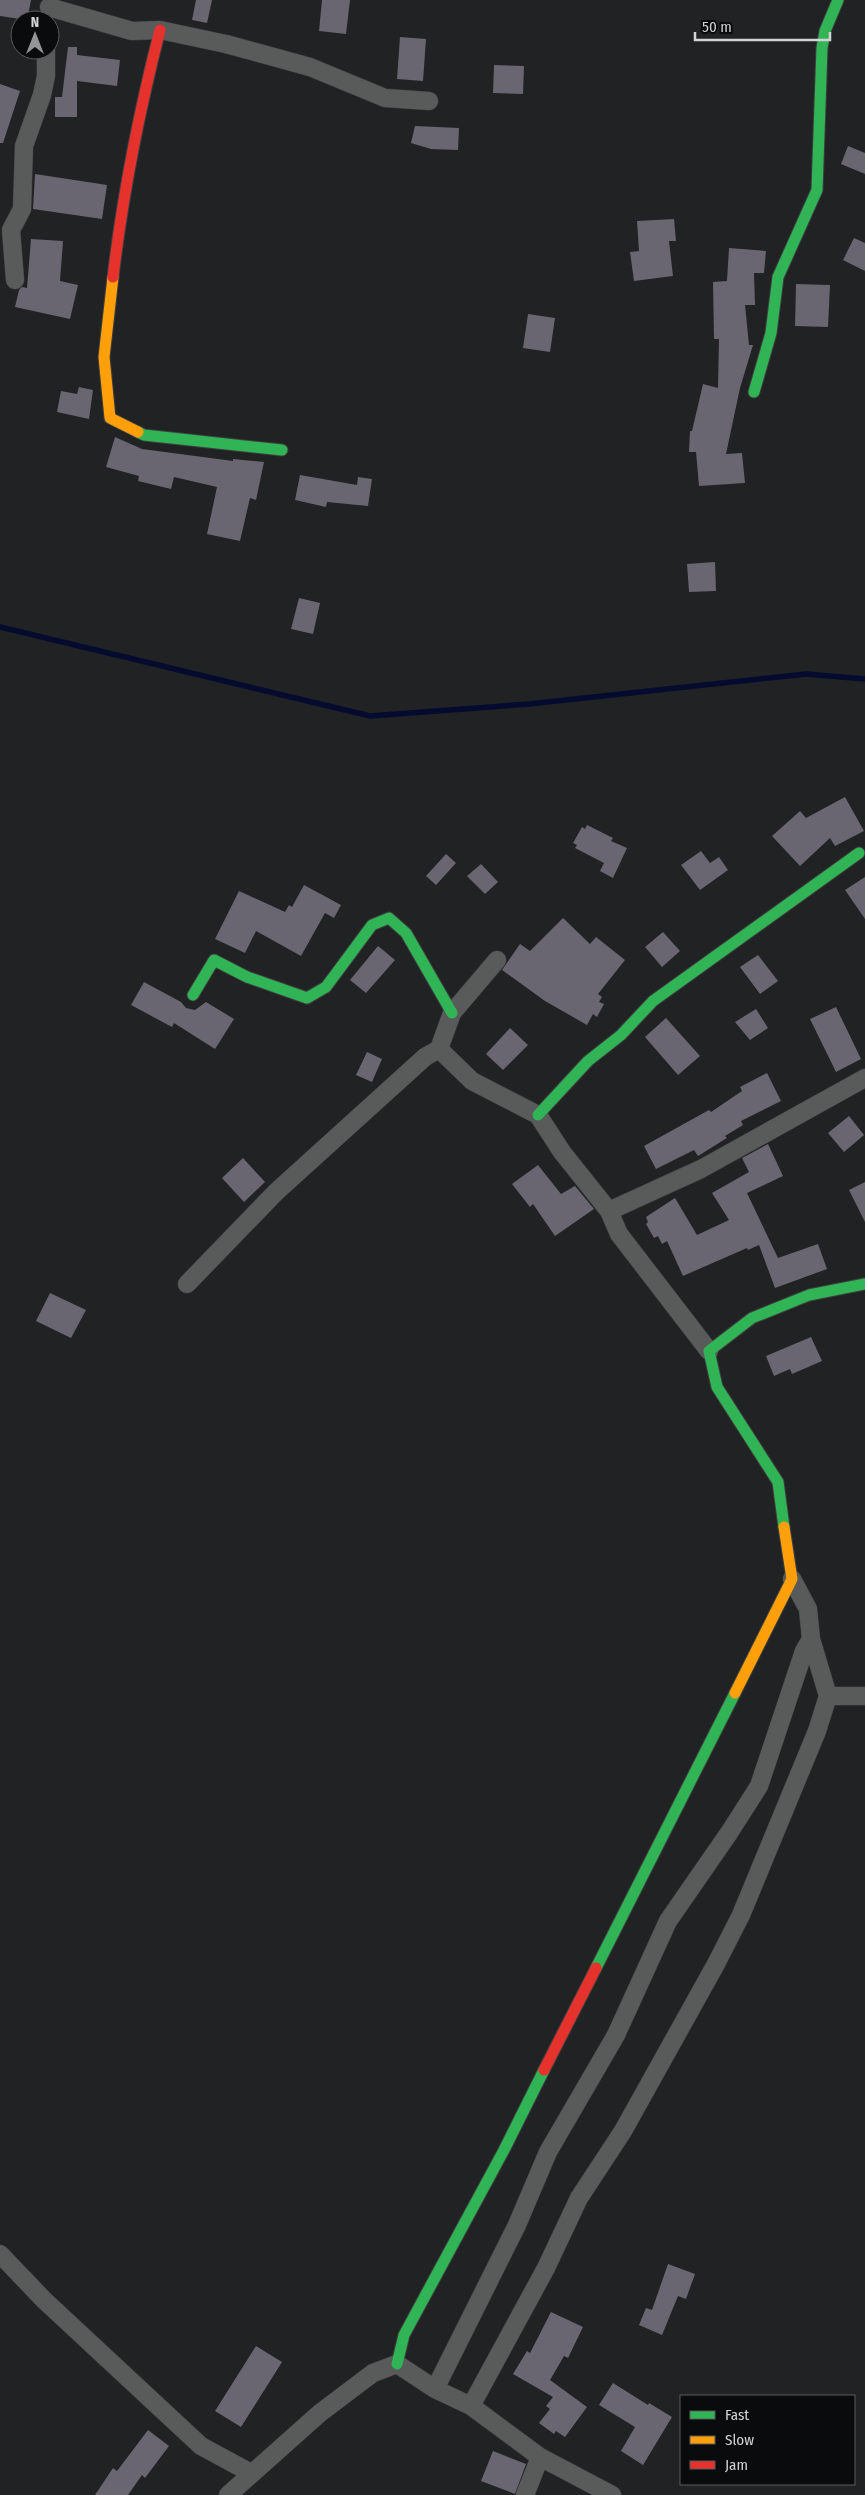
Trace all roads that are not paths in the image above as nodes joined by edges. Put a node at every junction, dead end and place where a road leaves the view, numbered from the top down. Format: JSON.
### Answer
{"nodes":[{"id":1,"x":838,"y":0,"type":"edge"},
{"id":2,"x":48,"y":9,"type":"edge"},
{"id":3,"x":160,"y":30,"type":"junction"},
{"id":4,"x":46,"y":60,"type":"edge"},
{"id":5,"x":429,"y":101,"type":"dead end"},
{"id":6,"x":15,"y":280,"type":"dead end"},
{"id":7,"x":754,"y":392,"type":"dead end"},
{"id":8,"x":282,"y":450,"type":"dead end"},
{"id":9,"x":859,"y":853,"type":"dead end"},
{"id":10,"x":496,"y":960,"type":"dead end"},
{"id":11,"x":193,"y":995,"type":"dead end"},
{"id":12,"x":452,"y":1013,"type":"junction"},
{"id":13,"x":438,"y":1049,"type":"junction"},
{"id":14,"x":865,"y":1078,"type":"edge"},
{"id":15,"x":538,"y":1115,"type":"junction"},
{"id":16,"x":609,"y":1212,"type":"junction"},
{"id":17,"x":187,"y":1284,"type":"dead end"},
{"id":18,"x":865,"y":1284,"type":"edge"},
{"id":19,"x":709,"y":1351,"type":"junction"},
{"id":20,"x":792,"y":1579,"type":"junction"},
{"id":21,"x":811,"y":1639,"type":"junction"},
{"id":22,"x":828,"y":1696,"type":"junction"},
{"id":23,"x":865,"y":1696,"type":"edge"},
{"id":24,"x":0,"y":2254,"type":"edge"},
{"id":25,"x":398,"y":2364,"type":"junction"},
{"id":26,"x":435,"y":2389,"type":"junction"},
{"id":27,"x":471,"y":2406,"type":"junction"},
{"id":28,"x":540,"y":2457,"type":"junction"},
{"id":29,"x":251,"y":2473,"type":"junction"},
{"id":30,"x":228,"y":2495,"type":"edge"},
{"id":31,"x":525,"y":2495,"type":"edge"},
{"id":32,"x":612,"y":2495,"type":"edge"}],
"edges":[{"from":1,"to":7,"type":"street"},
{"from":2,"to":3,"type":"street"},
{"from":3,"to":5,"type":"street"},
{"from":3,"to":8,"type":"street"},
{"from":4,"to":6,"type":"street"},
{"from":9,"to":15,"type":"street"},
{"from":10,"to":12,"type":"street"},
{"from":11,"to":12,"type":"street"},
{"from":12,"to":13,"type":"street"},
{"from":13,"to":15,"type":"street"},
{"from":13,"to":17,"type":"street"},
{"from":14,"to":16,"type":"street"},
{"from":15,"to":16,"type":"street"},
{"from":16,"to":19,"type":"street"},
{"from":18,"to":19,"type":"street"},
{"from":19,"to":20,"type":"street"},
{"from":20,"to":21,"type":"street"},
{"from":20,"to":25,"type":"street"},
{"from":21,"to":22,"type":"street"},
{"from":21,"to":26,"type":"street"},
{"from":22,"to":23,"type":"street"},
{"from":22,"to":27,"type":"street"},
{"from":24,"to":29,"type":"street"},
{"from":25,"to":26,"type":"street"},
{"from":25,"to":29,"type":"street"},
{"from":26,"to":27,"type":"street"},
{"from":27,"to":28,"type":"street"},
{"from":28,"to":31,"type":"street"},
{"from":28,"to":32,"type":"street"},
{"from":29,"to":30,"type":"street"}]}
